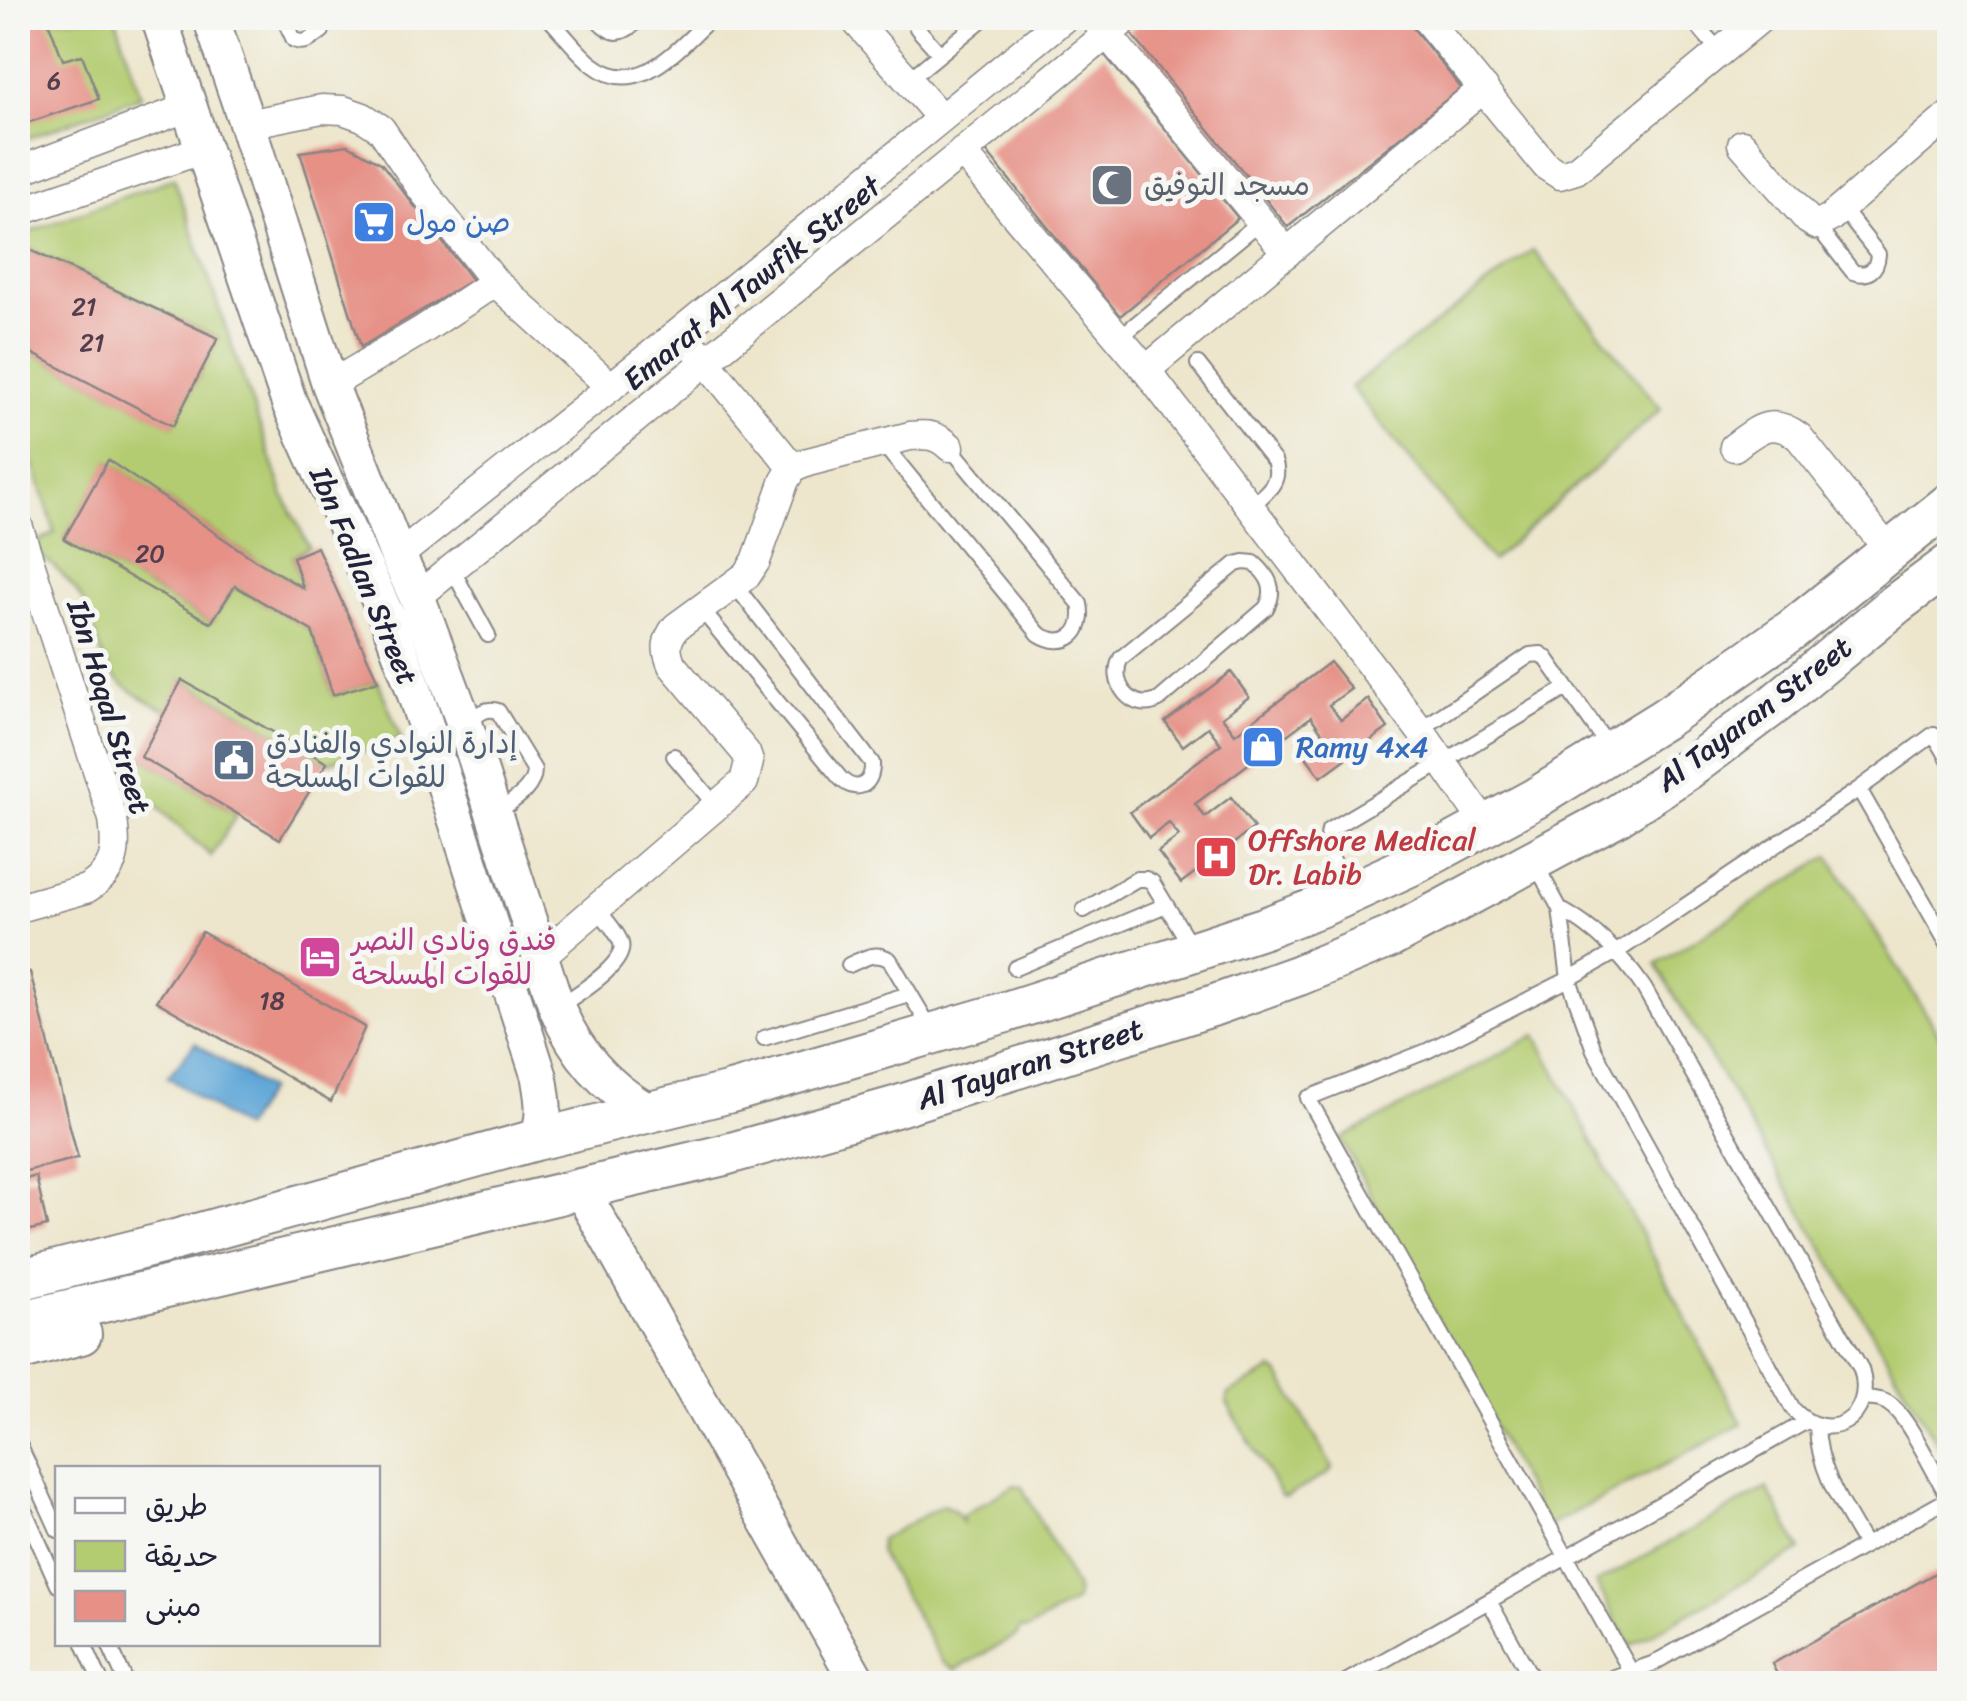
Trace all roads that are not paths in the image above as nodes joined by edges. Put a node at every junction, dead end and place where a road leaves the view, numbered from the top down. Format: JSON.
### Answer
{"nodes":[{"id":1,"x":159,"y":18,"type":"edge"},
{"id":2,"x":211,"y":18,"type":"edge"},
{"id":3,"x":284,"y":18,"type":"edge"},
{"id":4,"x":548,"y":18,"type":"edge"},
{"id":5,"x":596,"y":18,"type":"edge"},
{"id":6,"x":642,"y":18,"type":"edge"},
{"id":7,"x":712,"y":18,"type":"edge"},
{"id":8,"x":854,"y":18,"type":"edge"},
{"id":9,"x":913,"y":18,"type":"edge"},
{"id":10,"x":984,"y":18,"type":"edge"},
{"id":11,"x":1064,"y":18,"type":"edge"},
{"id":12,"x":1425,"y":18,"type":"edge"},
{"id":13,"x":1691,"y":18,"type":"edge"},
{"id":14,"x":1761,"y":18,"type":"edge"},
{"id":15,"x":1110,"y":23,"type":"edge"},
{"id":16,"x":322,"y":31,"type":"dead end"},
{"id":17,"x":1719,"y":51,"type":"junction"},
{"id":18,"x":940,"y":54,"type":"junction"},
{"id":19,"x":908,"y":80,"type":"junction"},
{"id":20,"x":1484,"y":88,"type":"junction"},
{"id":21,"x":190,"y":107,"type":"junction"},
{"id":22,"x":1950,"y":115,"type":"edge"},
{"id":23,"x":941,"y":118,"type":"junction"},
{"id":24,"x":248,"y":124,"type":"junction"},
{"id":25,"x":1742,"y":144,"type":"dead end"},
{"id":26,"x":204,"y":149,"type":"junction"},
{"id":27,"x":962,"y":152,"type":"junction"},
{"id":28,"x":18,"y":171,"type":"edge"},
{"id":29,"x":1842,"y":208,"type":"junction"},
{"id":30,"x":18,"y":212,"type":"edge"},
{"id":31,"x":1261,"y":221,"type":"junction"},
{"id":32,"x":1816,"y":225,"type":"junction"},
{"id":33,"x":1287,"y":253,"type":"junction"},
{"id":34,"x":494,"y":282,"type":"junction"},
{"id":35,"x":682,"y":331,"type":"junction"},
{"id":36,"x":1120,"y":338,"type":"junction"},
{"id":37,"x":706,"y":362,"type":"junction"},
{"id":38,"x":1198,"y":364,"type":"dead end"},
{"id":39,"x":1146,"y":370,"type":"junction"},
{"id":40,"x":330,"y":385,"type":"junction"},
{"id":41,"x":611,"y":387,"type":"junction"},
{"id":42,"x":883,"y":444,"type":"junction"},
{"id":43,"x":950,"y":448,"type":"joint"},
{"id":44,"x":1734,"y":448,"type":"dead end"},
{"id":45,"x":793,"y":468,"type":"junction"},
{"id":46,"x":1950,"y":503,"type":"edge"},
{"id":47,"x":1250,"y":508,"type":"junction"},
{"id":48,"x":18,"y":525,"type":"edge"},
{"id":49,"x":1277,"y":544,"type":"junction"},
{"id":50,"x":1890,"y":552,"type":"junction"},
{"id":51,"x":398,"y":556,"type":"junction"},
{"id":52,"x":1254,"y":563,"type":"junction"},
{"id":53,"x":1950,"y":564,"type":"edge"},
{"id":54,"x":452,"y":569,"type":"junction"},
{"id":55,"x":735,"y":585,"type":"junction"},
{"id":56,"x":417,"y":597,"type":"junction"},
{"id":57,"x":700,"y":610,"type":"junction"},
{"id":58,"x":488,"y":635,"type":"dead end"},
{"id":59,"x":1567,"y":688,"type":"junction"},
{"id":60,"x":465,"y":724,"type":"junction"},
{"id":61,"x":1420,"y":730,"type":"junction"},
{"id":62,"x":1612,"y":752,"type":"junction"},
{"id":63,"x":674,"y":756,"type":"dead end"},
{"id":64,"x":1950,"y":761,"type":"edge"},
{"id":65,"x":1443,"y":762,"type":"junction"},
{"id":66,"x":1860,"y":789,"type":"junction"},
{"id":67,"x":716,"y":806,"type":"junction"},
{"id":68,"x":494,"y":815,"type":"junction"},
{"id":69,"x":1486,"y":824,"type":"junction"},
{"id":70,"x":1534,"y":861,"type":"junction"},
{"id":71,"x":1350,"y":892,"type":"junction"},
{"id":72,"x":1166,"y":904,"type":"junction"},
{"id":73,"x":18,"y":908,"type":"edge"},
{"id":74,"x":597,"y":909,"type":"junction"},
{"id":75,"x":1560,"y":909,"type":"junction"},
{"id":76,"x":1084,"y":910,"type":"dead end"},
{"id":77,"x":1949,"y":948,"type":"edge"},
{"id":78,"x":1194,"y":951,"type":"junction"},
{"id":79,"x":1618,"y":951,"type":"junction"},
{"id":80,"x":540,"y":957,"type":"junction"},
{"id":81,"x":848,"y":966,"type":"dead end"},
{"id":82,"x":1016,"y":968,"type":"dead end"},
{"id":83,"x":1569,"y":978,"type":"junction"},
{"id":84,"x":909,"y":994,"type":"junction"},
{"id":85,"x":557,"y":1008,"type":"junction"},
{"id":86,"x":932,"y":1032,"type":"junction"},
{"id":87,"x":764,"y":1038,"type":"dead end"},
{"id":88,"x":578,"y":1050,"type":"junction"},
{"id":89,"x":539,"y":1076,"type":"junction"},
{"id":90,"x":647,"y":1111,"type":"junction"},
{"id":91,"x":536,"y":1140,"type":"junction"},
{"id":92,"x":571,"y":1192,"type":"junction"},
{"id":93,"x":168,"y":1242,"type":"junction"},
{"id":94,"x":18,"y":1257,"type":"edge"},
{"id":95,"x":18,"y":1280,"type":"edge"},
{"id":96,"x":191,"y":1281,"type":"junction"},
{"id":97,"x":632,"y":1303,"type":"junction"},
{"id":98,"x":18,"y":1322,"type":"edge"},
{"id":99,"x":18,"y":1351,"type":"edge"},
{"id":100,"x":1864,"y":1398,"type":"junction"},
{"id":101,"x":1812,"y":1424,"type":"junction"},
{"id":102,"x":18,"y":1442,"type":"edge"},
{"id":103,"x":18,"y":1496,"type":"edge"},
{"id":104,"x":1949,"y":1498,"type":"edge"},
{"id":105,"x":55,"y":1523,"type":"edge"},
{"id":106,"x":1864,"y":1546,"type":"junction"},
{"id":107,"x":1566,"y":1557,"type":"junction"},
{"id":108,"x":55,"y":1578,"type":"edge"},
{"id":109,"x":1488,"y":1601,"type":"junction"},
{"id":110,"x":85,"y":1646,"type":"edge"},
{"id":111,"x":112,"y":1650,"type":"edge"},
{"id":112,"x":94,"y":1666,"type":"junction"},
{"id":113,"x":1634,"y":1678,"type":"edge"},
{"id":114,"x":102,"y":1684,"type":"edge"},
{"id":115,"x":127,"y":1684,"type":"edge"},
{"id":116,"x":832,"y":1684,"type":"edge"},
{"id":117,"x":859,"y":1684,"type":"edge"},
{"id":118,"x":1342,"y":1684,"type":"edge"},
{"id":119,"x":1536,"y":1684,"type":"edge"},
{"id":120,"x":1602,"y":1684,"type":"edge"}],
"edges":[{"from":1,"to":21,"type":"street","name":"Ibn Fadlan Street"},
{"from":2,"to":24,"type":"street","name":"Ibn Fadlan Street"},
{"from":3,"to":16,"type":"lane"},
{"from":4,"to":7,"type":"lane"},
{"from":5,"to":6,"type":"lane"},
{"from":8,"to":19,"type":"street"},
{"from":9,"to":18,"type":"lane"},
{"from":10,"to":18,"type":"lane"},
{"from":11,"to":23,"type":"street","name":"Emarat Al Tawfik Street"},
{"from":12,"to":20,"type":"street"},
{"from":13,"to":17,"type":"lane"},
{"from":14,"to":17,"type":"street"},
{"from":15,"to":27,"type":"street","name":"Emarat Al Tawfik Street"},
{"from":15,"to":31,"type":"street"},
{"from":17,"to":20,"type":"street"},
{"from":18,"to":19,"type":"lane"},
{"from":19,"to":23,"type":"street"},
{"from":20,"to":33,"type":"street"},
{"from":21,"to":26,"type":"street","name":"Ibn Fadlan Street"},
{"from":21,"to":28,"type":"street"},
{"from":22,"to":29,"type":"street"},
{"from":23,"to":35,"type":"street","name":"Emarat Al Tawfik Street"},
{"from":24,"to":34,"type":"street"},
{"from":24,"to":40,"type":"street","name":"Ibn Fadlan Street"},
{"from":25,"to":32,"type":"street"},
{"from":26,"to":30,"type":"street"},
{"from":26,"to":89,"type":"street","name":"Ibn Fadlan Street"},
{"from":27,"to":36,"type":"street"},
{"from":27,"to":37,"type":"street","name":"Emarat Al Tawfik Street"},
{"from":29,"to":32,"type":"street"},
{"from":29,"to":32,"type":"lane"},
{"from":31,"to":33,"type":"street"},
{"from":31,"to":36,"type":"lane"},
{"from":33,"to":39,"type":"street"},
{"from":34,"to":40,"type":"street"},
{"from":34,"to":41,"type":"street"},
{"from":35,"to":37,"type":"street"},
{"from":35,"to":41,"type":"street","name":"Emarat Al Tawfik Street"},
{"from":36,"to":39,"type":"street"},
{"from":37,"to":45,"type":"street"},
{"from":37,"to":54,"type":"street","name":"Emarat Al Tawfik Street"},
{"from":38,"to":47,"type":"lane"},
{"from":39,"to":47,"type":"street"},
{"from":40,"to":51,"type":"street","name":"Ibn Fadlan Street"},
{"from":41,"to":51,"type":"street","name":"Emarat Al Tawfik Street"},
{"from":42,"to":43,"type":"street"},
{"from":42,"to":43,"type":"lane"},
{"from":42,"to":45,"type":"street"},
{"from":44,"to":50,"type":"street"},
{"from":45,"to":55,"type":"street"},
{"from":46,"to":50,"type":"main road","name":"Al Tayaran Street"},
{"from":47,"to":49,"type":"street"},
{"from":48,"to":73,"type":"street","name":"Ibn Hoqal Street"},
{"from":49,"to":52,"type":"lane"},
{"from":49,"to":61,"type":"street"},
{"from":50,"to":62,"type":"main road","name":"Al Tayaran Street"},
{"from":51,"to":56,"type":"street","name":"Ibn Fadlan Street"},
{"from":52,"to":52,"type":"lane"},
{"from":53,"to":70,"type":"main road","name":"Al Tayaran Street"},
{"from":54,"to":56,"type":"street","name":"Emarat Al Tawfik Street"},
{"from":54,"to":58,"type":"lane"},
{"from":55,"to":57,"type":"street"},
{"from":55,"to":57,"type":"lane"},
{"from":56,"to":60,"type":"street","name":"Ibn Fadlan Street"},
{"from":57,"to":67,"type":"street"},
{"from":59,"to":61,"type":"lane"},
{"from":59,"to":62,"type":"lane"},
{"from":59,"to":65,"type":"lane"},
{"from":60,"to":68,"type":"street","name":"Ibn Fadlan Street"},
{"from":60,"to":68,"type":"lane"},
{"from":61,"to":65,"type":"street"},
{"from":62,"to":69,"type":"main road","name":"Al Tayaran Street"},
{"from":63,"to":67,"type":"lane"},
{"from":64,"to":66,"type":"lane"},
{"from":65,"to":69,"type":"street"},
{"from":65,"to":71,"type":"lane"},
{"from":66,"to":77,"type":"lane"},
{"from":66,"to":79,"type":"lane"},
{"from":67,"to":74,"type":"street"},
{"from":68,"to":80,"type":"street","name":"Ibn Fadlan Street"},
{"from":69,"to":71,"type":"main road","name":"Al Tayaran Street"},
{"from":70,"to":75,"type":"lane"},
{"from":70,"to":92,"type":"main road","name":"Al Tayaran Street"},
{"from":71,"to":78,"type":"main road","name":"Al Tayaran Street"},
{"from":72,"to":76,"type":"lane"},
{"from":72,"to":78,"type":"lane"},
{"from":72,"to":82,"type":"lane"},
{"from":74,"to":80,"type":"street"},
{"from":74,"to":85,"type":"lane"},
{"from":75,"to":79,"type":"lane"},
{"from":75,"to":83,"type":"lane"},
{"from":78,"to":86,"type":"main road","name":"Al Tayaran Street"},
{"from":79,"to":83,"type":"lane"},
{"from":79,"to":100,"type":"lane"},
{"from":80,"to":85,"type":"street","name":"Ibn Fadlan Street"},
{"from":81,"to":84,"type":"lane"},
{"from":83,"to":101,"type":"lane"},
{"from":83,"to":107,"type":"lane"},
{"from":84,"to":86,"type":"lane"},
{"from":84,"to":87,"type":"lane"},
{"from":85,"to":88,"type":"street","name":"Ibn Fadlan Street"},
{"from":86,"to":90,"type":"main road","name":"Al Tayaran Street"},
{"from":88,"to":89,"type":"street"},
{"from":88,"to":90,"type":"street","name":"Ibn Fadlan Street"},
{"from":89,"to":91,"type":"street","name":"Ibn Fadlan Street"},
{"from":90,"to":91,"type":"main road","name":"Al Tayaran Street"},
{"from":91,"to":93,"type":"main road","name":"Al Tayaran Street"},
{"from":92,"to":96,"type":"main road","name":"Al Tayaran Street"},
{"from":92,"to":97,"type":"street"},
{"from":93,"to":94,"type":"main road","name":"Al Tayaran Street"},
{"from":93,"to":95,"type":"main road"},
{"from":96,"to":98,"type":"main road"},
{"from":96,"to":99,"type":"main road","name":"Al Tayaran Street"},
{"from":97,"to":116,"type":"street"},
{"from":97,"to":117,"type":"street"},
{"from":100,"to":101,"type":"lane"},
{"from":100,"to":104,"type":"lane"},
{"from":101,"to":106,"type":"lane"},
{"from":101,"to":107,"type":"lane"},
{"from":102,"to":105,"type":"lane"},
{"from":103,"to":108,"type":"lane"},
{"from":104,"to":106,"type":"lane"},
{"from":106,"to":113,"type":"lane"},
{"from":107,"to":109,"type":"lane"},
{"from":107,"to":113,"type":"lane"},
{"from":109,"to":118,"type":"lane"},
{"from":109,"to":119,"type":"lane"},
{"from":110,"to":112,"type":"lane"},
{"from":111,"to":112,"type":"lane"},
{"from":111,"to":115,"type":"lane"},
{"from":112,"to":114,"type":"lane"},
{"from":113,"to":120,"type":"lane"}]}
